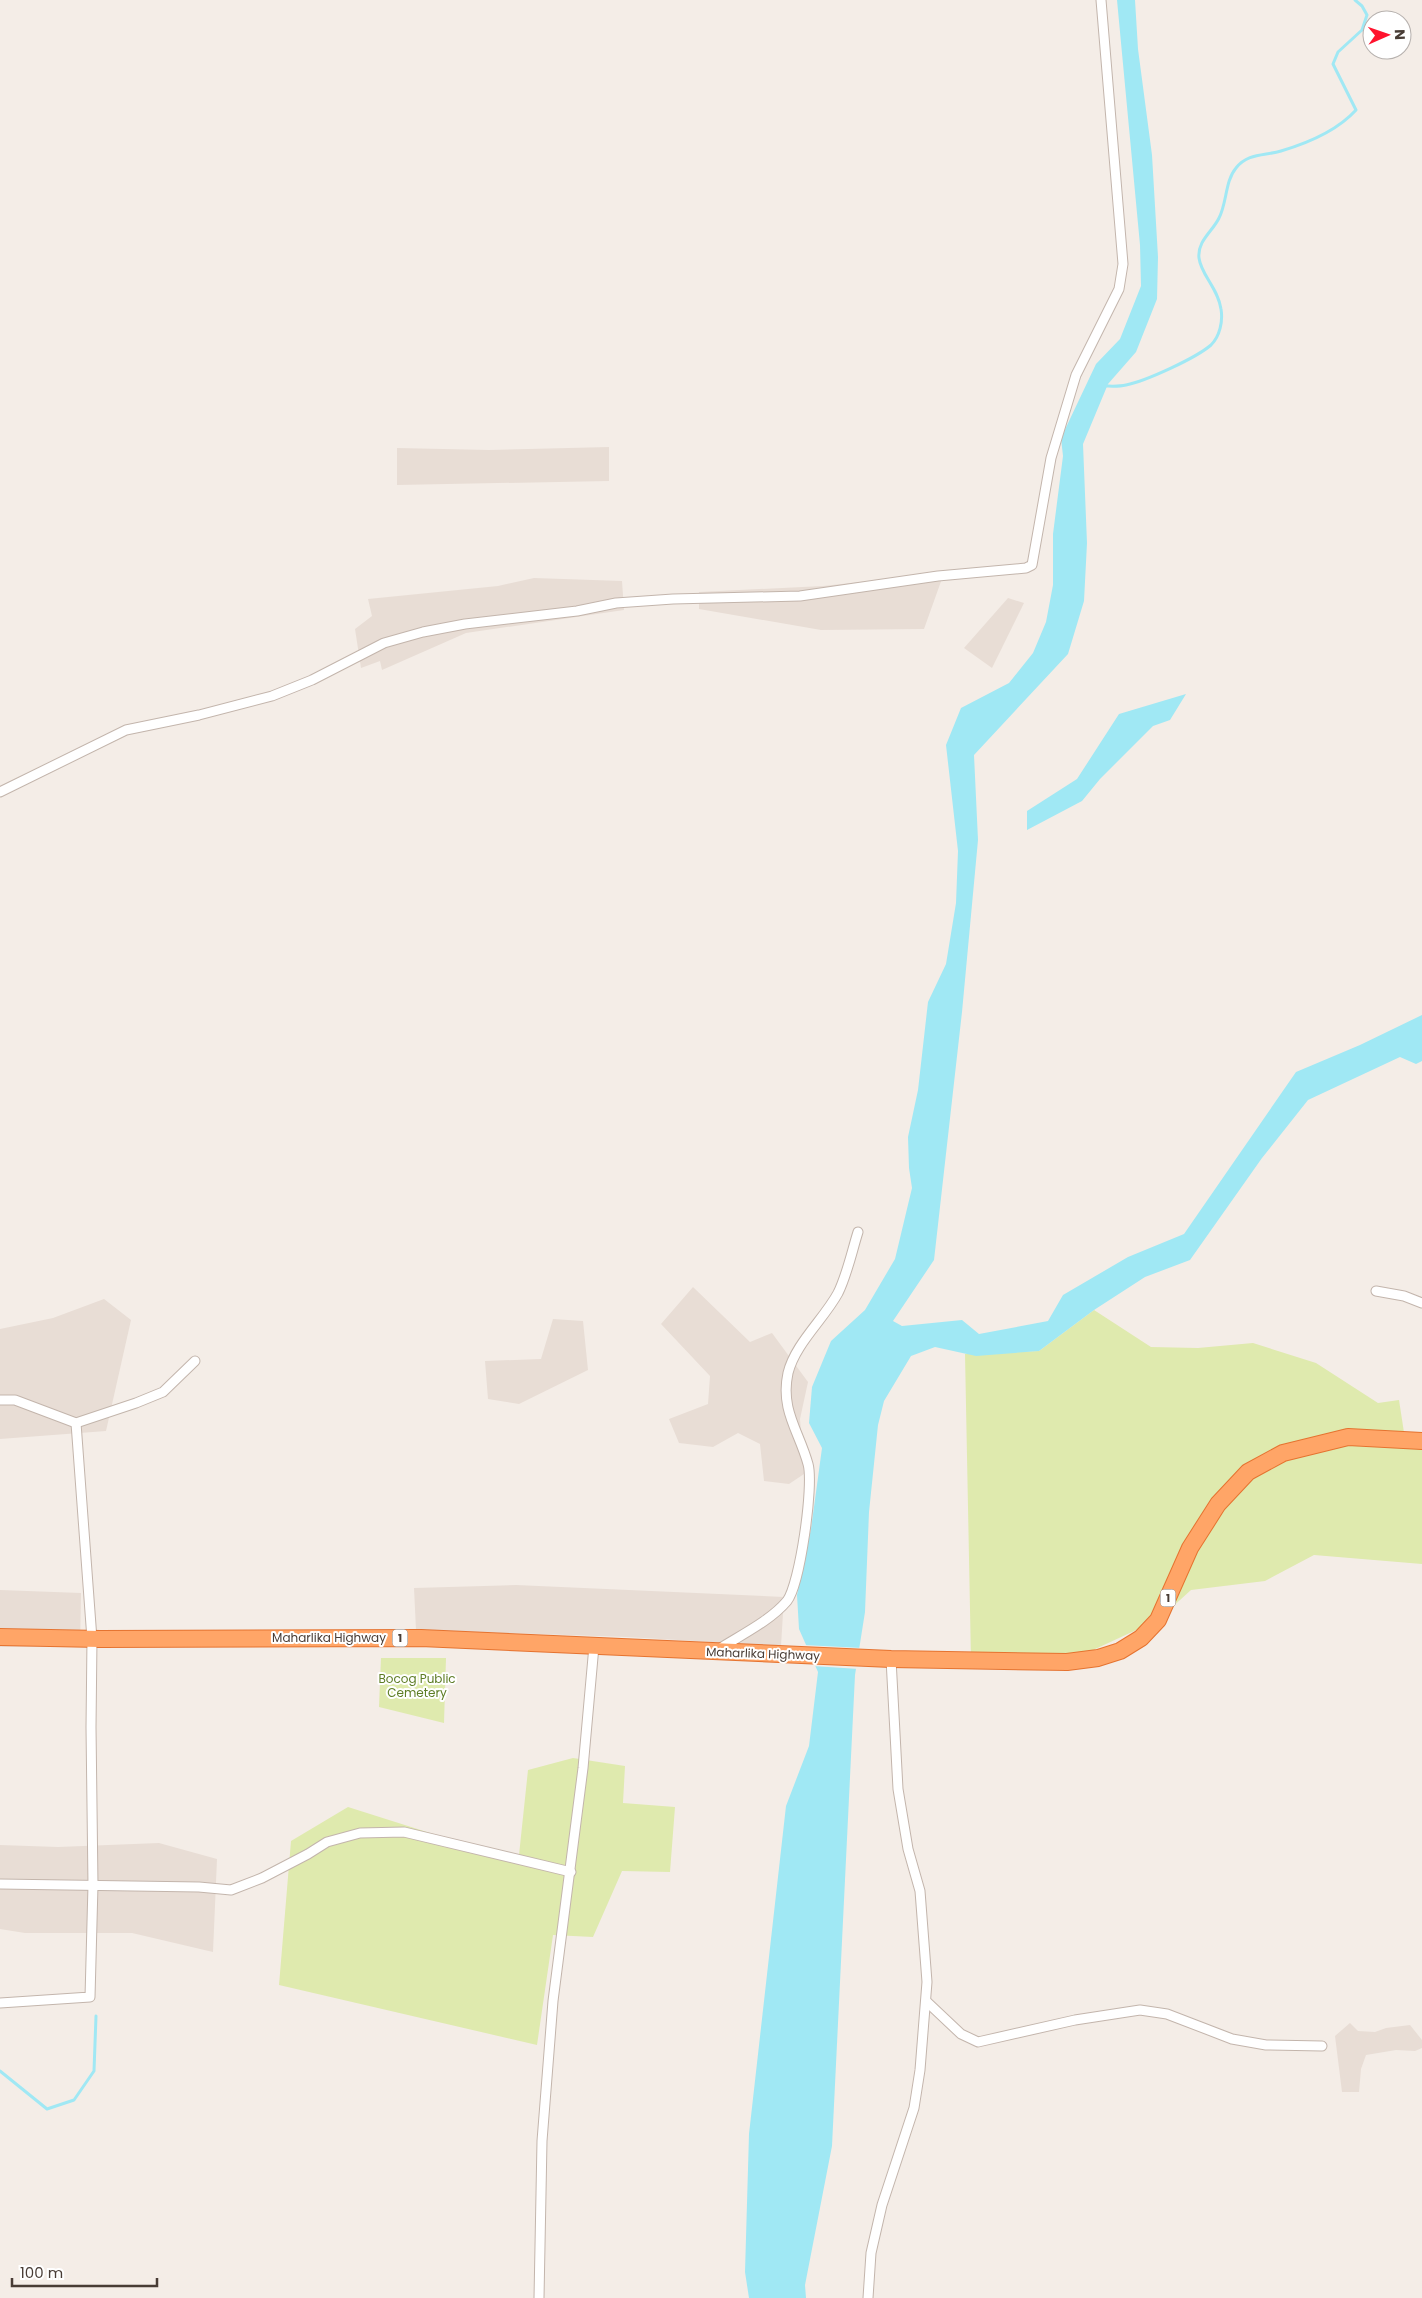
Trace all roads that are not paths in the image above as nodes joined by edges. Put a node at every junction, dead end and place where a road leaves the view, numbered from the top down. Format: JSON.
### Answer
{"nodes":[{"id":1,"x":1101,"y":0,"type":"edge"},
{"id":2,"x":0,"y":792,"type":"edge"},
{"id":3,"x":858,"y":1232,"type":"dead end"},
{"id":4,"x":1376,"y":1291,"type":"dead end"},
{"id":5,"x":1422,"y":1303,"type":"edge"},
{"id":6,"x":195,"y":1361,"type":"dead end"},
{"id":7,"x":0,"y":1400,"type":"edge"},
{"id":8,"x":76,"y":1423,"type":"junction"},
{"id":9,"x":1422,"y":1442,"type":"edge"},
{"id":10,"x":0,"y":1637,"type":"edge"},
{"id":11,"x":92,"y":1639,"type":"junction"},
{"id":12,"x":594,"y":1646,"type":"junction"},
{"id":13,"x":715,"y":1652,"type":"junction"},
{"id":14,"x":891,"y":1659,"type":"junction"},
{"id":15,"x":571,"y":1872,"type":"junction"},
{"id":16,"x":0,"y":1884,"type":"edge"},
{"id":17,"x":93,"y":1885,"type":"junction"},
{"id":18,"x":926,"y":2001,"type":"junction"},
{"id":19,"x":0,"y":2003,"type":"edge"},
{"id":20,"x":1322,"y":2046,"type":"dead end"},
{"id":21,"x":539,"y":2298,"type":"edge"},
{"id":22,"x":868,"y":2298,"type":"edge"}],
"edges":[{"from":1,"to":2,"type":"street"},
{"from":3,"to":13,"type":"street"},
{"from":4,"to":5,"type":"street"},
{"from":6,"to":8,"type":"street"},
{"from":7,"to":8,"type":"street"},
{"from":8,"to":11,"type":"street"},
{"from":9,"to":14,"type":"highway","name":"Maharlika Highway","number":"1"},
{"from":10,"to":11,"type":"highway","name":"Maharlika Highway","number":"1"},
{"from":11,"to":12,"type":"highway","name":"Maharlika Highway","number":"1"},
{"from":11,"to":17,"type":"street"},
{"from":12,"to":13,"type":"highway","name":"Maharlika Highway","number":"1"},
{"from":12,"to":15,"type":"street"},
{"from":13,"to":14,"type":"highway","name":"Maharlika Highway","number":"1"},
{"from":14,"to":18,"type":"street"},
{"from":15,"to":17,"type":"street"},
{"from":15,"to":21,"type":"street"},
{"from":16,"to":17,"type":"street"},
{"from":17,"to":19,"type":"street"},
{"from":18,"to":20,"type":"street"},
{"from":18,"to":22,"type":"street"}]}
